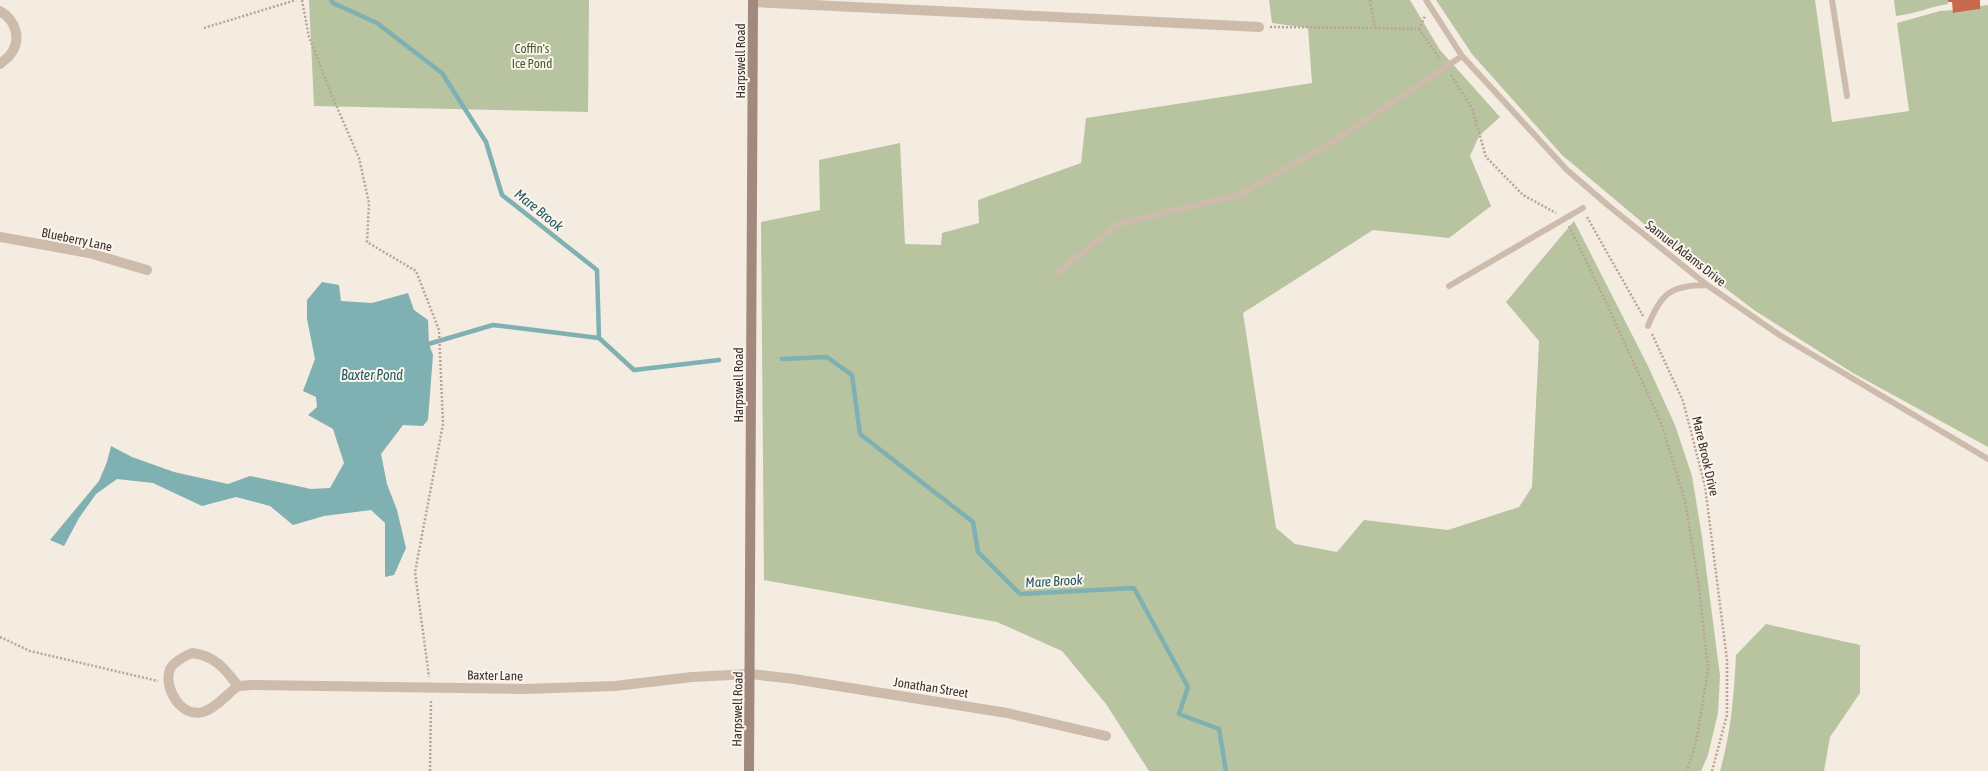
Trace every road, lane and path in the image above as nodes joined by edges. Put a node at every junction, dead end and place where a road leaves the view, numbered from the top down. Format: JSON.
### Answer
{"nodes":[{"id":1,"x":296,"y":0,"type":"edge"},
{"id":2,"x":302,"y":0,"type":"edge"},
{"id":3,"x":1370,"y":0,"type":"edge"},
{"id":4,"x":1426,"y":0,"type":"edge"},
{"id":5,"x":1832,"y":0,"type":"edge"},
{"id":6,"x":753,"y":1,"type":"edge"},
{"id":7,"x":1430,"y":7,"type":"junction"},
{"id":8,"x":0,"y":10,"type":"edge"},
{"id":9,"x":1259,"y":27,"type":"joint"},
{"id":10,"x":204,"y":28,"type":"dead end"},
{"id":11,"x":1375,"y":28,"type":"junction"},
{"id":12,"x":1419,"y":28,"type":"junction"},
{"id":13,"x":1462,"y":56,"type":"junction"},
{"id":14,"x":0,"y":64,"type":"edge"},
{"id":15,"x":1446,"y":67,"type":"junction"},
{"id":16,"x":1847,"y":96,"type":"dead end"},
{"id":17,"x":1583,"y":208,"type":"joint"},
{"id":18,"x":1565,"y":219,"type":"junction"},
{"id":19,"x":0,"y":237,"type":"edge"},
{"id":20,"x":147,"y":270,"type":"dead end"},
{"id":21,"x":1058,"y":272,"type":"dead end"},
{"id":22,"x":1707,"y":285,"type":"junction"},
{"id":23,"x":1449,"y":286,"type":"dead end"},
{"id":24,"x":1648,"y":326,"type":"junction"},
{"id":25,"x":1988,"y":459,"type":"edge"},
{"id":26,"x":0,"y":637,"type":"edge"},
{"id":27,"x":750,"y":674,"type":"junction"},
{"id":28,"x":168,"y":683,"type":"junction"},
{"id":29,"x":238,"y":686,"type":"junction"},
{"id":30,"x":431,"y":687,"type":"junction"},
{"id":31,"x":1106,"y":736,"type":"dead end"},
{"id":32,"x":430,"y":771,"type":"edge"},
{"id":33,"x":749,"y":771,"type":"edge"},
{"id":34,"x":1687,"y":771,"type":"edge"},
{"id":35,"x":1712,"y":771,"type":"edge"}],
"edges":[{"from":1,"to":10,"type":"path"},
{"from":2,"to":30,"type":"path"},
{"from":3,"to":11,"type":"path"},
{"from":4,"to":7,"type":"lane","name":"Samuel Adams Drive"},
{"from":5,"to":16,"type":"lane"},
{"from":6,"to":9,"type":"street"},
{"from":6,"to":27,"type":"main road","name":"Harpswell Road"},
{"from":7,"to":12,"type":"path"},
{"from":7,"to":13,"type":"lane","name":"Samuel Adams Drive"},
{"from":8,"to":14,"type":"street"},
{"from":9,"to":11,"type":"path"},
{"from":11,"to":12,"type":"path"},
{"from":12,"to":15,"type":"path"},
{"from":13,"to":15,"type":"lane"},
{"from":13,"to":22,"type":"lane","name":"Samuel Adams Drive"},
{"from":15,"to":18,"type":"path"},
{"from":15,"to":21,"type":"lane"},
{"from":17,"to":18,"type":"lane"},
{"from":17,"to":24,"type":"path","name":"Mare Brook Drive"},
{"from":18,"to":23,"type":"lane"},
{"from":18,"to":34,"type":"path"},
{"from":19,"to":20,"type":"street","name":"Blueberry Lane"},
{"from":22,"to":24,"type":"lane"},
{"from":22,"to":25,"type":"lane","name":"Samuel Adams Drive"},
{"from":24,"to":35,"type":"path","name":"Mare Brook Drive"},
{"from":26,"to":28,"type":"path"},
{"from":27,"to":30,"type":"street","name":"Baxter Lane"},
{"from":27,"to":31,"type":"street","name":"Jonathan Street"},
{"from":27,"to":33,"type":"main road","name":"Harpswell Road"},
{"from":28,"to":29,"type":"street"},
{"from":28,"to":29,"type":"street"},
{"from":29,"to":30,"type":"street","name":"Baxter Lane"},
{"from":30,"to":32,"type":"path"}]}
